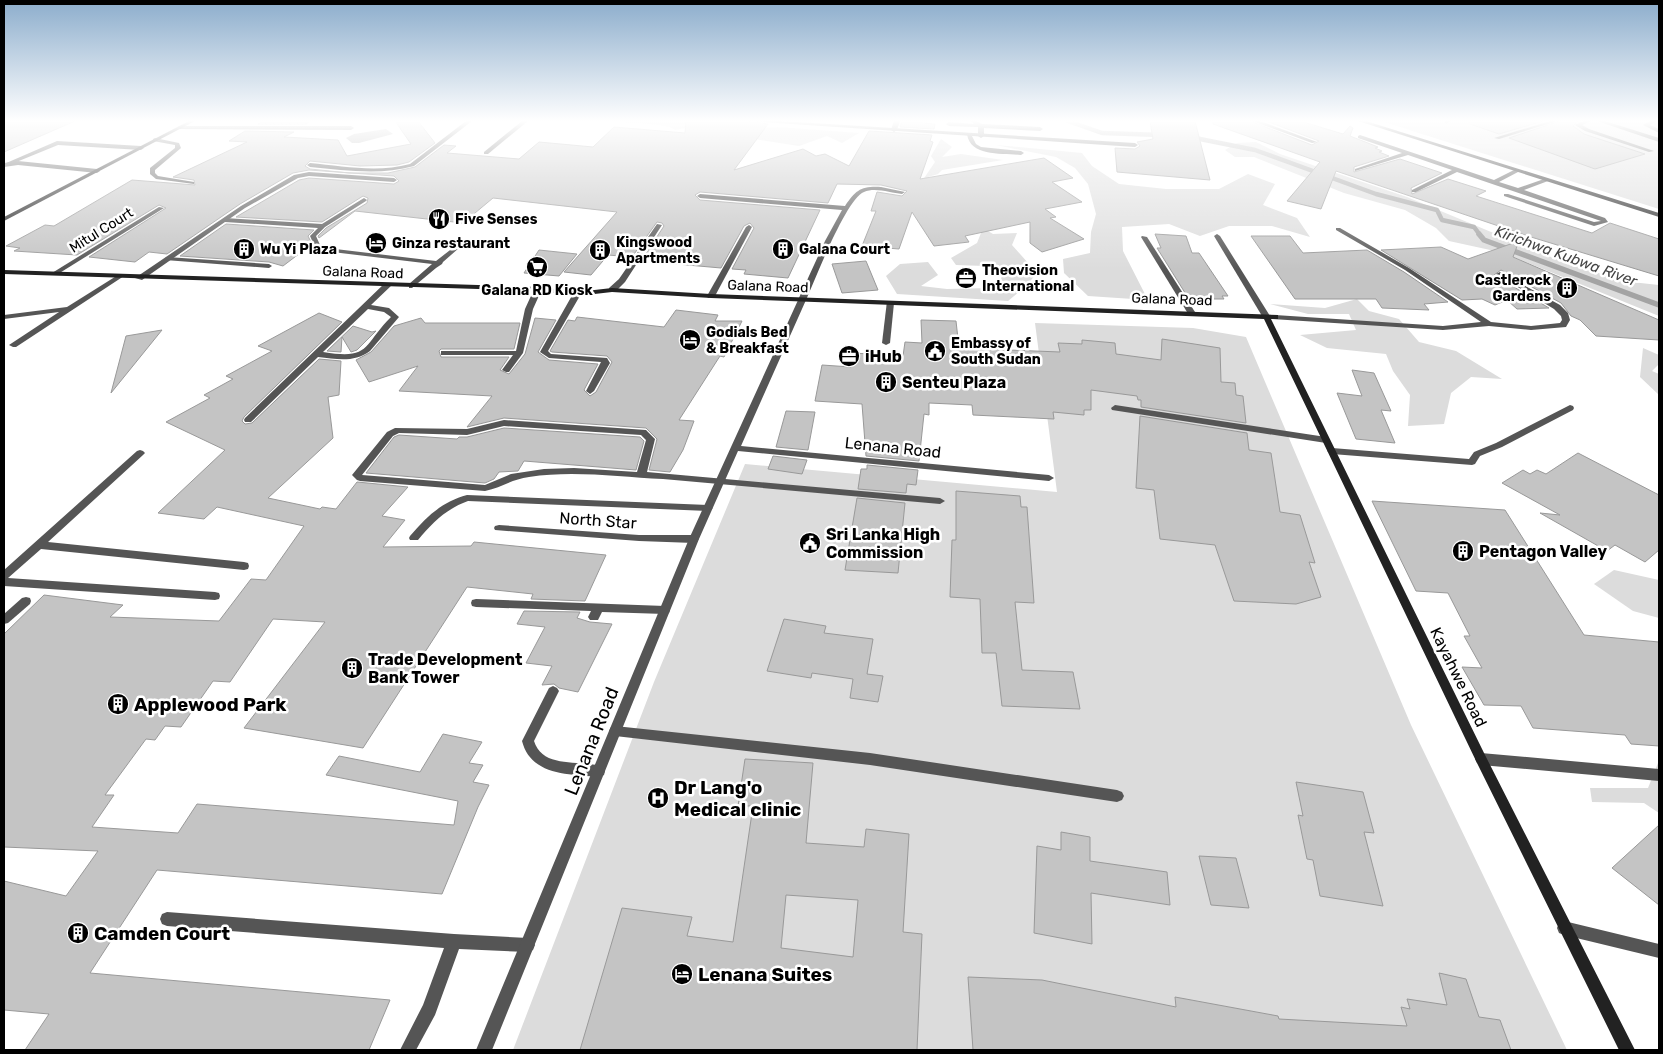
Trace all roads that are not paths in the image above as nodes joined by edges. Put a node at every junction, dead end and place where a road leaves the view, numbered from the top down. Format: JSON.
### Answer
{"nodes":[{"id":1,"x":86,"y":170,"type":"edge"},
{"id":2,"x":152,"y":170,"type":"edge"},
{"id":3,"x":1456,"y":170,"type":"joint"},
{"id":4,"x":1516,"y":170,"type":"joint"},
{"id":5,"x":97,"y":171,"type":"joint"},
{"id":6,"x":394,"y":180,"type":"dead end"},
{"id":7,"x":1546,"y":180,"type":"junction"},
{"id":8,"x":1495,"y":182,"type":"junction"},
{"id":9,"x":192,"y":183,"type":"dead end"},
{"id":10,"x":1519,"y":190,"type":"junction"},
{"id":11,"x":1414,"y":191,"type":"dead end"},
{"id":12,"x":902,"y":192,"type":"dead end"},
{"id":13,"x":700,"y":196,"type":"dead end"},
{"id":14,"x":364,"y":200,"type":"dead end"},
{"id":15,"x":160,"y":208,"type":"dead end"},
{"id":16,"x":846,"y":208,"type":"junction"},
{"id":17,"x":1659,"y":215,"type":"edge"},
{"id":18,"x":4,"y":219,"type":"edge"},
{"id":19,"x":225,"y":220,"type":"junction"},
{"id":20,"x":323,"y":226,"type":"junction"},
{"id":21,"x":659,"y":226,"type":"dead end"},
{"id":22,"x":750,"y":227,"type":"dead end"},
{"id":23,"x":1338,"y":229,"type":"dead end"},
{"id":24,"x":1218,"y":236,"type":"dead end"},
{"id":25,"x":1144,"y":237,"type":"dead end"},
{"id":26,"x":456,"y":248,"type":"dead end"},
{"id":27,"x":167,"y":259,"type":"junction"},
{"id":28,"x":440,"y":263,"type":"junction"},
{"id":29,"x":269,"y":266,"type":"dead end"},
{"id":30,"x":4,"y":272,"type":"edge"},
{"id":31,"x":56,"y":273,"type":"junction"},
{"id":32,"x":1500,"y":274,"type":"dead end"},
{"id":33,"x":120,"y":276,"type":"junction"},
{"id":34,"x":139,"y":278,"type":"junction"},
{"id":35,"x":388,"y":285,"type":"junction"},
{"id":36,"x":412,"y":286,"type":"junction"},
{"id":37,"x":538,"y":289,"type":"junction"},
{"id":38,"x":612,"y":290,"type":"junction"},
{"id":39,"x":577,"y":294,"type":"junction"},
{"id":40,"x":711,"y":296,"type":"junction"},
{"id":41,"x":802,"y":300,"type":"junction"},
{"id":42,"x":890,"y":303,"type":"junction"},
{"id":43,"x":365,"y":306,"type":"junction"},
{"id":44,"x":68,"y":309,"type":"junction"},
{"id":45,"x":1191,"y":312,"type":"junction"},
{"id":46,"x":1271,"y":316,"type":"junction"},
{"id":47,"x":4,"y":317,"type":"edge"},
{"id":48,"x":1489,"y":324,"type":"junction"},
{"id":49,"x":886,"y":343,"type":"dead end"},
{"id":50,"x":13,"y":344,"type":"dead end"},
{"id":51,"x":444,"y":353,"type":"dead end"},
{"id":52,"x":519,"y":353,"type":"junction"},
{"id":53,"x":317,"y":354,"type":"junction"},
{"id":54,"x":506,"y":370,"type":"dead end"},
{"id":55,"x":590,"y":391,"type":"dead end"},
{"id":56,"x":1115,"y":408,"type":"dead end"},
{"id":57,"x":1570,"y":408,"type":"dead end"},
{"id":58,"x":248,"y":420,"type":"dead end"},
{"id":59,"x":1326,"y":440,"type":"junction"},
{"id":60,"x":734,"y":448,"type":"junction"},
{"id":61,"x":1332,"y":451,"type":"junction"},
{"id":62,"x":140,"y":453,"type":"dead end"},
{"id":63,"x":641,"y":476,"type":"junction"},
{"id":64,"x":1049,"y":478,"type":"dead end"},
{"id":65,"x":720,"y":480,"type":"junction"},
{"id":66,"x":940,"y":502,"type":"dead end"},
{"id":67,"x":708,"y":508,"type":"junction"},
{"id":68,"x":499,"y":528,"type":"dead end"},
{"id":69,"x":414,"y":538,"type":"dead end"},
{"id":70,"x":694,"y":539,"type":"junction"},
{"id":71,"x":39,"y":545,"type":"junction"},
{"id":72,"x":244,"y":566,"type":"dead end"},
{"id":73,"x":4,"y":576,"type":"edge"},
{"id":74,"x":4,"y":582,"type":"edge"},
{"id":75,"x":216,"y":596,"type":"dead end"},
{"id":76,"x":26,"y":601,"type":"dead end"},
{"id":77,"x":476,"y":603,"type":"dead end"},
{"id":78,"x":665,"y":610,"type":"junction"},
{"id":79,"x":4,"y":620,"type":"edge"},
{"id":80,"x":553,"y":691,"type":"dead end"},
{"id":81,"x":615,"y":730,"type":"junction"},
{"id":82,"x":1481,"y":758,"type":"junction"},
{"id":83,"x":599,"y":771,"type":"junction"},
{"id":84,"x":1659,"y":775,"type":"edge"},
{"id":85,"x":1117,"y":796,"type":"dead end"},
{"id":86,"x":167,"y":919,"type":"dead end"},
{"id":87,"x":1564,"y":928,"type":"junction"},
{"id":88,"x":454,"y":942,"type":"junction"},
{"id":89,"x":528,"y":945,"type":"junction"},
{"id":90,"x":1659,"y":951,"type":"edge"},
{"id":91,"x":408,"y":1050,"type":"edge"},
{"id":92,"x":484,"y":1050,"type":"edge"},
{"id":93,"x":1627,"y":1050,"type":"edge"}],
"edges":[{"from":1,"to":5,"type":"street"},
{"from":2,"to":9,"type":"street"},
{"from":3,"to":8,"type":"street"},
{"from":3,"to":11,"type":"street"},
{"from":4,"to":7,"type":"main road"},
{"from":4,"to":8,"type":"street"},
{"from":5,"to":18,"type":"main road"},
{"from":6,"to":19,"type":"street"},
{"from":7,"to":10,"type":"street"},
{"from":7,"to":17,"type":"main road"},
{"from":8,"to":10,"type":"street"},
{"from":10,"to":10,"type":"street"},
{"from":12,"to":16,"type":"street","name":"Lenana Road"},
{"from":13,"to":16,"type":"street"},
{"from":14,"to":20,"type":"street"},
{"from":15,"to":31,"type":"street","name":"Mitul Court"},
{"from":16,"to":41,"type":"street","name":"Lenana Road"},
{"from":19,"to":20,"type":"street"},
{"from":19,"to":27,"type":"street"},
{"from":20,"to":28,"type":"street"},
{"from":21,"to":38,"type":"street"},
{"from":22,"to":40,"type":"street"},
{"from":23,"to":48,"type":"street"},
{"from":24,"to":46,"type":"street"},
{"from":25,"to":45,"type":"street"},
{"from":26,"to":28,"type":"street"},
{"from":27,"to":29,"type":"street"},
{"from":27,"to":34,"type":"street"},
{"from":28,"to":36,"type":"street"},
{"from":30,"to":31,"type":"main road","name":"Galana Road"},
{"from":31,"to":33,"type":"main road","name":"Galana Road"},
{"from":32,"to":48,"type":"street","name":"Galana Road"},
{"from":33,"to":34,"type":"main road","name":"Galana Road"},
{"from":33,"to":44,"type":"street"},
{"from":34,"to":35,"type":"main road","name":"Galana Road"},
{"from":35,"to":36,"type":"main road","name":"Galana Road"},
{"from":35,"to":43,"type":"street"},
{"from":36,"to":37,"type":"main road","name":"Galana Road"},
{"from":37,"to":39,"type":"main road","name":"Galana Road"},
{"from":37,"to":52,"type":"street"},
{"from":38,"to":39,"type":"main road","name":"Galana Road"},
{"from":38,"to":40,"type":"main road","name":"Galana Road"},
{"from":39,"to":55,"type":"street"},
{"from":40,"to":41,"type":"main road","name":"Galana Road"},
{"from":41,"to":42,"type":"main road","name":"Galana Road"},
{"from":41,"to":60,"type":"street","name":"Lenana Road"},
{"from":42,"to":45,"type":"main road","name":"Galana Road"},
{"from":42,"to":49,"type":"street"},
{"from":43,"to":53,"type":"street"},
{"from":43,"to":53,"type":"street"},
{"from":44,"to":47,"type":"street"},
{"from":44,"to":50,"type":"street"},
{"from":45,"to":46,"type":"main road","name":"Galana Road"},
{"from":46,"to":48,"type":"street","name":"Galana Road"},
{"from":46,"to":59,"type":"main road","name":"Kayahwe Road"},
{"from":51,"to":52,"type":"street"},
{"from":52,"to":54,"type":"street"},
{"from":53,"to":58,"type":"street"},
{"from":56,"to":59,"type":"street"},
{"from":57,"to":61,"type":"street"},
{"from":59,"to":61,"type":"main road","name":"Kayahwe Road"},
{"from":60,"to":64,"type":"street","name":"Lenana Road"},
{"from":60,"to":65,"type":"street","name":"Lenana Road"},
{"from":61,"to":82,"type":"main road","name":"Kayahwe Road"},
{"from":62,"to":71,"type":"street"},
{"from":63,"to":63,"type":"street"},
{"from":63,"to":65,"type":"street"},
{"from":65,"to":66,"type":"street"},
{"from":65,"to":67,"type":"street","name":"Lenana Road"},
{"from":67,"to":69,"type":"street"},
{"from":67,"to":70,"type":"street","name":"Lenana Road"},
{"from":68,"to":70,"type":"street","name":"North Star"},
{"from":70,"to":78,"type":"street","name":"Lenana Road"},
{"from":71,"to":72,"type":"street"},
{"from":71,"to":73,"type":"street"},
{"from":74,"to":75,"type":"street"},
{"from":76,"to":79,"type":"street"},
{"from":77,"to":78,"type":"street"},
{"from":78,"to":81,"type":"street","name":"Lenana Road"},
{"from":80,"to":83,"type":"street"},
{"from":81,"to":83,"type":"street","name":"Lenana Road"},
{"from":81,"to":85,"type":"street"},
{"from":82,"to":84,"type":"street"},
{"from":82,"to":87,"type":"main road","name":"Kayahwe Road"},
{"from":83,"to":89,"type":"street","name":"Lenana Road"},
{"from":86,"to":88,"type":"street"},
{"from":87,"to":90,"type":"street"},
{"from":87,"to":93,"type":"main road","name":"Kayahwe Road"},
{"from":88,"to":89,"type":"street"},
{"from":88,"to":91,"type":"street"},
{"from":89,"to":92,"type":"street","name":"Lenana Road"}]}
